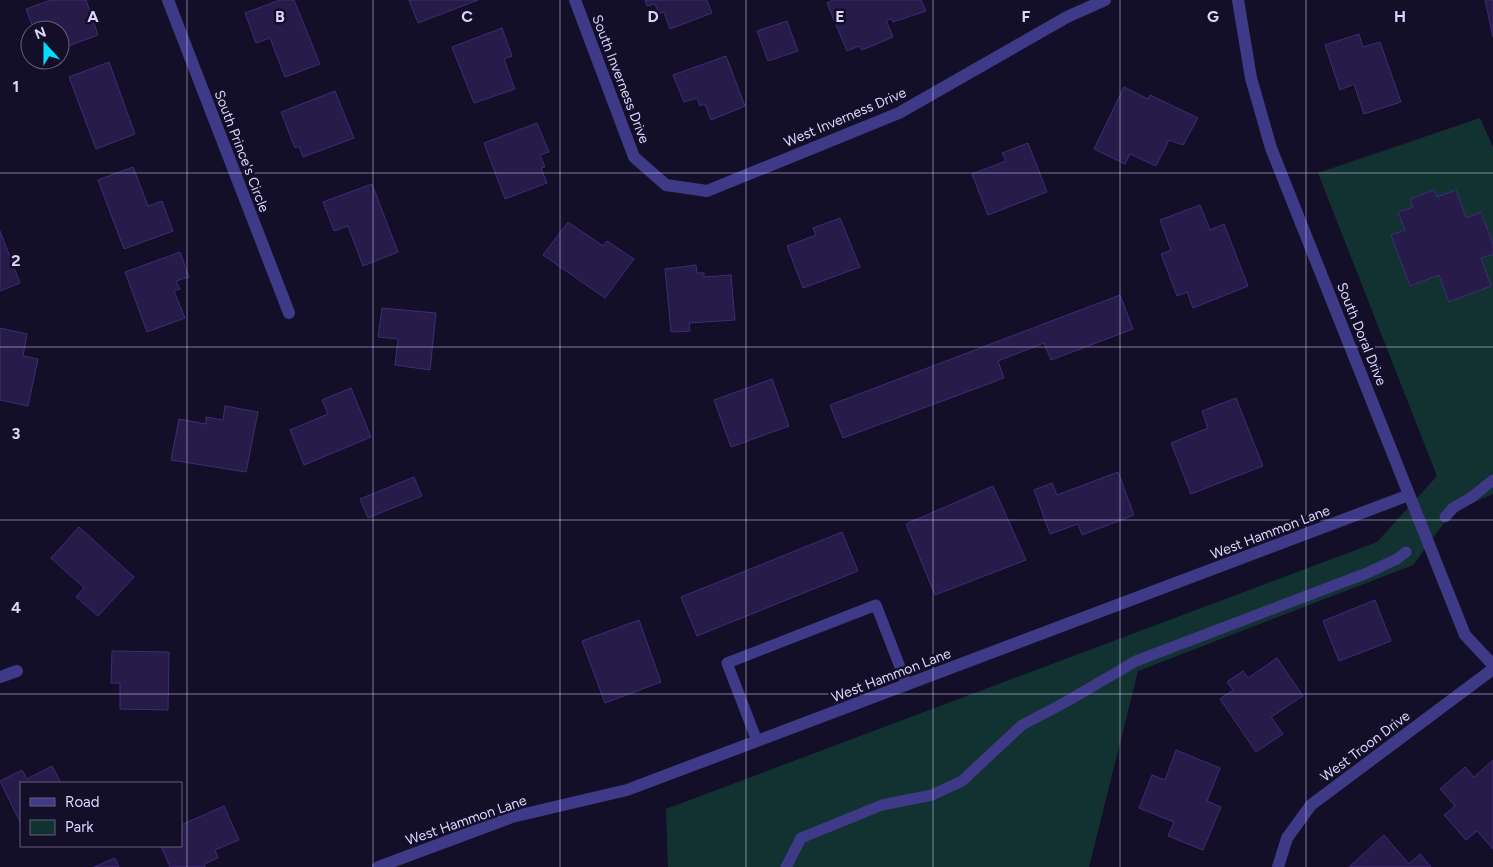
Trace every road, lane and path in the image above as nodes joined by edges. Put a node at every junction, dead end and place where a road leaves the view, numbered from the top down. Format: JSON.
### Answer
{"nodes":[{"id":1,"x":168,"y":0,"type":"edge"},
{"id":2,"x":575,"y":0,"type":"edge"},
{"id":3,"x":1105,"y":0,"type":"edge"},
{"id":4,"x":1238,"y":0,"type":"edge"},
{"id":5,"x":666,"y":185,"type":"joint"},
{"id":6,"x":289,"y":313,"type":"dead end"},
{"id":7,"x":1493,"y":480,"type":"edge"},
{"id":8,"x":1410,"y":495,"type":"junction"},
{"id":9,"x":1445,"y":517,"type":"dead end"},
{"id":10,"x":1406,"y":552,"type":"dead end"},
{"id":11,"x":1493,"y":665,"type":"edge"},
{"id":12,"x":1493,"y":669,"type":"edge"},
{"id":13,"x":18,"y":671,"type":"dead end"},
{"id":14,"x":0,"y":677,"type":"edge"},
{"id":15,"x":907,"y":685,"type":"junction"},
{"id":16,"x":758,"y":741,"type":"junction"},
{"id":17,"x":378,"y":867,"type":"edge"},
{"id":18,"x":786,"y":867,"type":"edge"},
{"id":19,"x":1278,"y":867,"type":"edge"}],
"edges":[{"from":1,"to":6,"type":"street","name":"South Prince's Circle"},
{"from":2,"to":5,"type":"street","name":"South Inverness Drive"},
{"from":3,"to":5,"type":"street","name":"West Inverness Drive"},
{"from":4,"to":8,"type":"street","name":"South Doral Drive"},
{"from":7,"to":9,"type":"lane"},
{"from":8,"to":11,"type":"street","name":"South Doral Drive"},
{"from":8,"to":15,"type":"street","name":"West Hammon Lane"},
{"from":10,"to":18,"type":"lane"},
{"from":12,"to":19,"type":"street","name":"West Troon Drive"},
{"from":13,"to":14,"type":"street"},
{"from":15,"to":16,"type":"street","name":"West Hammon Lane"},
{"from":15,"to":16,"type":"lane"},
{"from":16,"to":17,"type":"street","name":"West Hammon Lane"}]}
